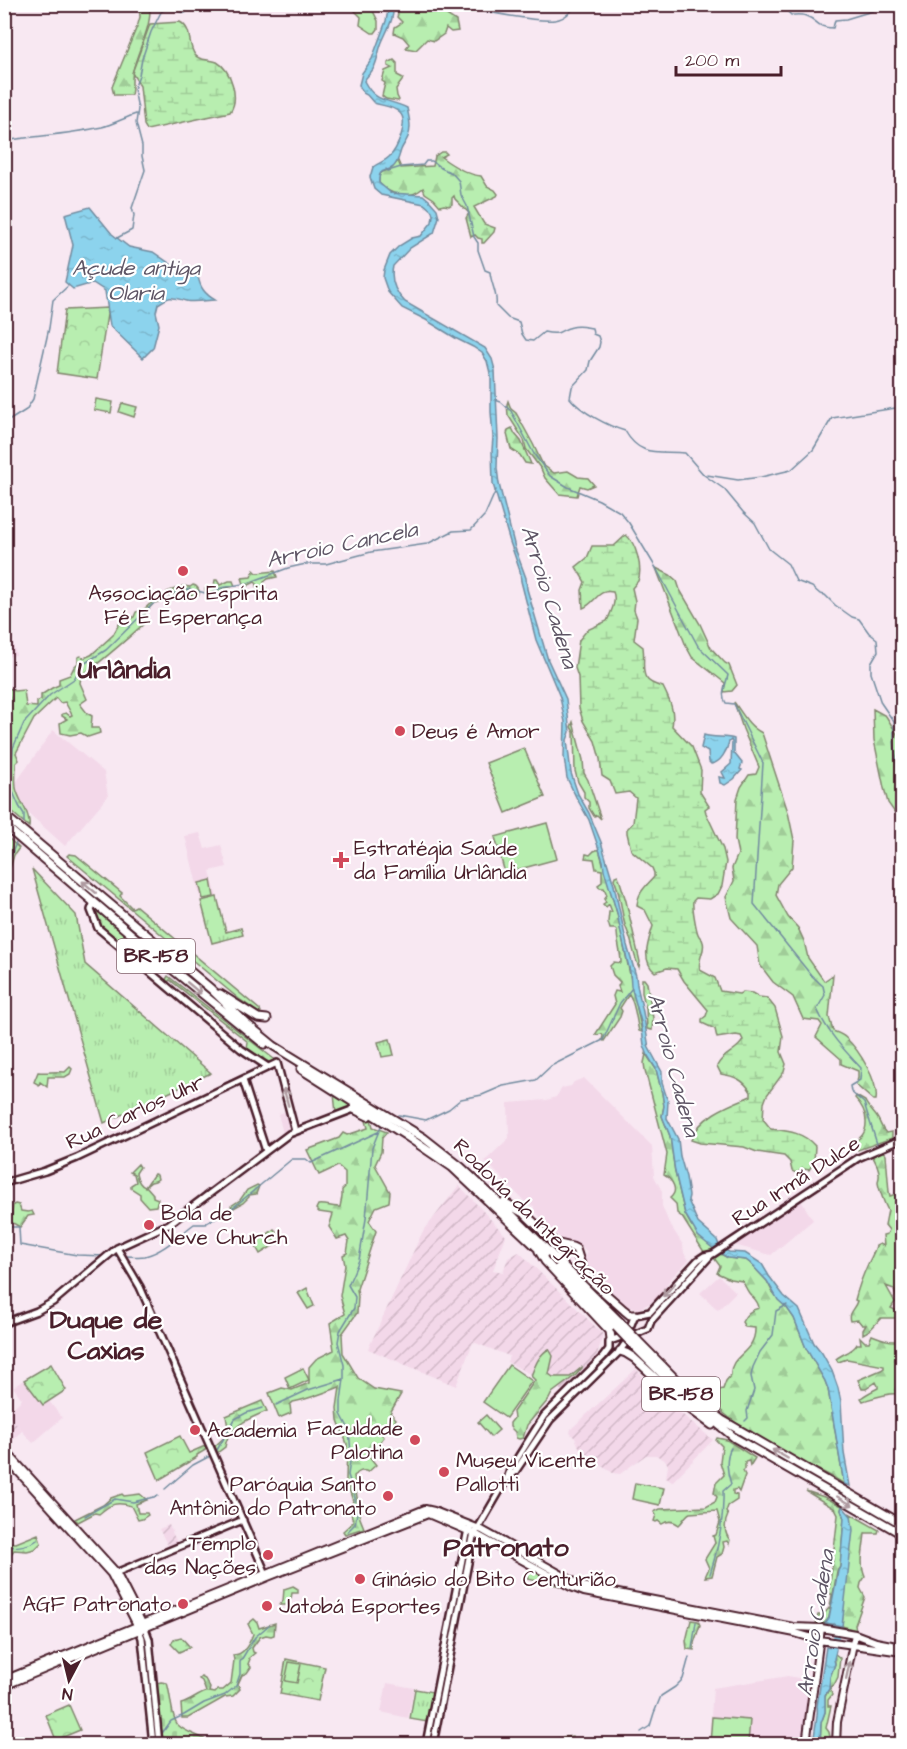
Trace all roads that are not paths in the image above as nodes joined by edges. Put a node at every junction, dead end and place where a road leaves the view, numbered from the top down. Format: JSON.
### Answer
{"nodes":[{"id":1,"x":4,"y":815,"type":"edge"},
{"id":2,"x":4,"y":825,"type":"edge"},
{"id":3,"x":55,"y":863,"type":"junction"},
{"id":4,"x":94,"y":902,"type":"junction"},
{"id":5,"x":173,"y":957,"type":"junction"},
{"id":6,"x":167,"y":965,"type":"junction"},
{"id":7,"x":211,"y":989,"type":"junction"},
{"id":8,"x":267,"y":1019,"type":"dead end"},
{"id":9,"x":268,"y":1067,"type":"junction"},
{"id":10,"x":243,"y":1080,"type":"junction"},
{"id":11,"x":358,"y":1104,"type":"junction"},
{"id":12,"x":295,"y":1131,"type":"junction"},
{"id":13,"x":903,"y":1139,"type":"edge"},
{"id":14,"x":266,"y":1151,"type":"junction"},
{"id":15,"x":473,"y":1177,"type":"junction"},
{"id":16,"x":4,"y":1183,"type":"edge"},
{"id":17,"x":530,"y":1219,"type":"junction"},
{"id":18,"x":537,"y":1244,"type":"junction"},
{"id":19,"x":568,"y":1247,"type":"junction"},
{"id":20,"x":117,"y":1248,"type":"junction"},
{"id":21,"x":712,"y":1255,"type":"junction"},
{"id":22,"x":692,"y":1266,"type":"junction"},
{"id":23,"x":564,"y":1267,"type":"junction"},
{"id":24,"x":691,"y":1276,"type":"junction"},
{"id":25,"x":646,"y":1314,"type":"junction"},
{"id":26,"x":636,"y":1315,"type":"junction"},
{"id":27,"x":651,"y":1321,"type":"junction"},
{"id":28,"x":4,"y":1323,"type":"edge"},
{"id":29,"x":618,"y":1324,"type":"junction"},
{"id":30,"x":633,"y":1324,"type":"junction"},
{"id":31,"x":639,"y":1331,"type":"junction"},
{"id":32,"x":615,"y":1339,"type":"junction"},
{"id":33,"x":635,"y":1342,"type":"junction"},
{"id":34,"x":609,"y":1349,"type":"junction"},
{"id":35,"x":620,"y":1350,"type":"junction"},
{"id":36,"x":735,"y":1438,"type":"junction"},
{"id":37,"x":4,"y":1449,"type":"edge"},
{"id":38,"x":4,"y":1456,"type":"edge"},
{"id":39,"x":506,"y":1480,"type":"junction"},
{"id":40,"x":243,"y":1520,"type":"junction"},
{"id":41,"x":903,"y":1524,"type":"edge"},
{"id":42,"x":475,"y":1528,"type":"junction"},
{"id":43,"x":903,"y":1534,"type":"edge"},
{"id":44,"x":114,"y":1573,"type":"junction"},
{"id":45,"x":267,"y":1575,"type":"junction"},
{"id":46,"x":654,"y":1603,"type":"junction"},
{"id":47,"x":141,"y":1627,"type":"junction"},
{"id":48,"x":823,"y":1628,"type":"junction"},
{"id":49,"x":852,"y":1634,"type":"junction"},
{"id":50,"x":821,"y":1640,"type":"junction"},
{"id":51,"x":850,"y":1645,"type":"junction"},
{"id":52,"x":903,"y":1647,"type":"edge"},
{"id":53,"x":903,"y":1652,"type":"edge"},
{"id":54,"x":4,"y":1680,"type":"edge"},
{"id":55,"x":4,"y":1686,"type":"edge"},
{"id":56,"x":153,"y":1744,"type":"edge"},
{"id":57,"x":159,"y":1744,"type":"edge"},
{"id":58,"x":426,"y":1744,"type":"edge"},
{"id":59,"x":433,"y":1744,"type":"edge"},
{"id":60,"x":806,"y":1744,"type":"edge"},
{"id":61,"x":836,"y":1744,"type":"edge"}],
"edges":[{"from":1,"to":3,"type":"highway","name":"Rodovia da Integração","number":"BR-158"},
{"from":2,"to":3,"type":"highway","name":"Rodovia da Integração","number":"BR-158"},
{"from":3,"to":4,"type":"highway","name":"Rodovia da Integração","number":"BR-158"},
{"from":5,"to":3,"type":"highway","name":"Rodovia da Integração","number":"BR-158","one_way":true},
{"from":4,"to":6,"type":"highway","name":"Rodovia da Integração","number":"BR-158"},
{"from":4,"to":9,"type":"street"},
{"from":5,"to":6,"type":"highway"},
{"from":5,"to":7,"type":"highway","name":"Rodovia da Integração","number":"BR-158"},
{"from":6,"to":11,"type":"highway","name":"Rodovia da Integração","number":"BR-158","one_way":true},
{"from":7,"to":8,"type":"highway"},
{"from":7,"to":11,"type":"highway","name":"Rodovia da Integração","number":"BR-158"},
{"from":9,"to":10,"type":"street","name":"Rua Carlos Uhr"},
{"from":12,"to":9,"type":"street","name":"Rua Carlos Uhr","one_way":true},
{"from":10,"to":14,"type":"street"},
{"from":10,"to":16,"type":"street","name":"Rua Carlos Uhr"},
{"from":11,"to":12,"type":"street"},
{"from":11,"to":15,"type":"highway","name":"Rodovia da Integração","number":"BR-158"},
{"from":11,"to":18,"type":"highway","name":"Rodovia da Integração","number":"BR-158"},
{"from":12,"to":14,"type":"street"},
{"from":13,"to":21,"type":"street","name":"Rua Irmã Dulce"},
{"from":14,"to":20,"type":"street"},
{"from":15,"to":17,"type":"highway"},
{"from":15,"to":18,"type":"highway","name":"Rodovia da Integração","number":"BR-158"},
{"from":17,"to":18,"type":"highway"},
{"from":17,"to":19,"type":"highway"},
{"from":18,"to":23,"type":"highway","name":"Rodovia da Integração","number":"BR-158"},
{"from":18,"to":29,"type":"highway","name":"Rodovia da Integração","number":"BR-158"},
{"from":18,"to":32,"type":"highway"},
{"from":19,"to":23,"type":"highway"},
{"from":19,"to":26,"type":"highway"},
{"from":20,"to":28,"type":"street"},
{"from":20,"to":40,"type":"street"},
{"from":21,"to":22,"type":"street","name":"Rua Irmã Dulce"},
{"from":21,"to":24,"type":"street","name":"Rua Irmã Dulce"},
{"from":22,"to":24,"type":"street"},
{"from":22,"to":25,"type":"street","name":"Rua Irmã Dulce","one_way":true},
{"from":23,"to":29,"type":"highway","name":"Rodovia da Integração","number":"BR-158"},
{"from":24,"to":27,"type":"street","name":"Rua Irmã Dulce"},
{"from":25,"to":26,"type":"street"},
{"from":25,"to":27,"type":"street"},
{"from":26,"to":30,"type":"street"},
{"from":27,"to":31,"type":"street","name":"Rua Irmã Dulce"},
{"from":29,"to":33,"type":"highway","name":"Rodovia da Integração","number":"BR-158","bridge":true},
{"from":30,"to":31,"type":"street"},
{"from":30,"to":32,"type":"street"},
{"from":31,"to":35,"type":"street","name":"Rua Irmã Dulce"},
{"from":32,"to":34,"type":"street"},
{"from":32,"to":35,"type":"street"},
{"from":33,"to":36,"type":"highway","name":"Rodovia da Integração","number":"BR-158"},
{"from":41,"to":33,"type":"highway","name":"Rodovia da Integração","number":"BR-158","one_way":true},
{"from":34,"to":35,"type":"street"},
{"from":34,"to":39,"type":"street"},
{"from":35,"to":36,"type":"highway"},
{"from":35,"to":39,"type":"street","name":"Rua Irmã Dulce"},
{"from":36,"to":43,"type":"highway","name":"Rodovia da Integração","number":"BR-158","one_way":true},
{"from":37,"to":44,"type":"main road"},
{"from":38,"to":44,"type":"main road"},
{"from":39,"to":42,"type":"street"},
{"from":40,"to":44,"type":"street"},
{"from":40,"to":45,"type":"street"},
{"from":42,"to":45,"type":"main road"},
{"from":42,"to":46,"type":"main road"},
{"from":42,"to":58,"type":"street"},
{"from":42,"to":59,"type":"street"},
{"from":44,"to":47,"type":"main road"},
{"from":45,"to":47,"type":"main road"},
{"from":46,"to":48,"type":"main road"},
{"from":46,"to":50,"type":"main road"},
{"from":47,"to":54,"type":"main road"},
{"from":47,"to":55,"type":"main road"},
{"from":47,"to":56,"type":"street"},
{"from":47,"to":57,"type":"street"},
{"from":48,"to":49,"type":"main road"},
{"from":48,"to":50,"type":"main road"},
{"from":49,"to":51,"type":"main road"},
{"from":49,"to":52,"type":"main road"},
{"from":50,"to":51,"type":"main road"},
{"from":50,"to":60,"type":"main road"},
{"from":51,"to":53,"type":"main road"},
{"from":61,"to":51,"type":"main road","one_way":true}]}
